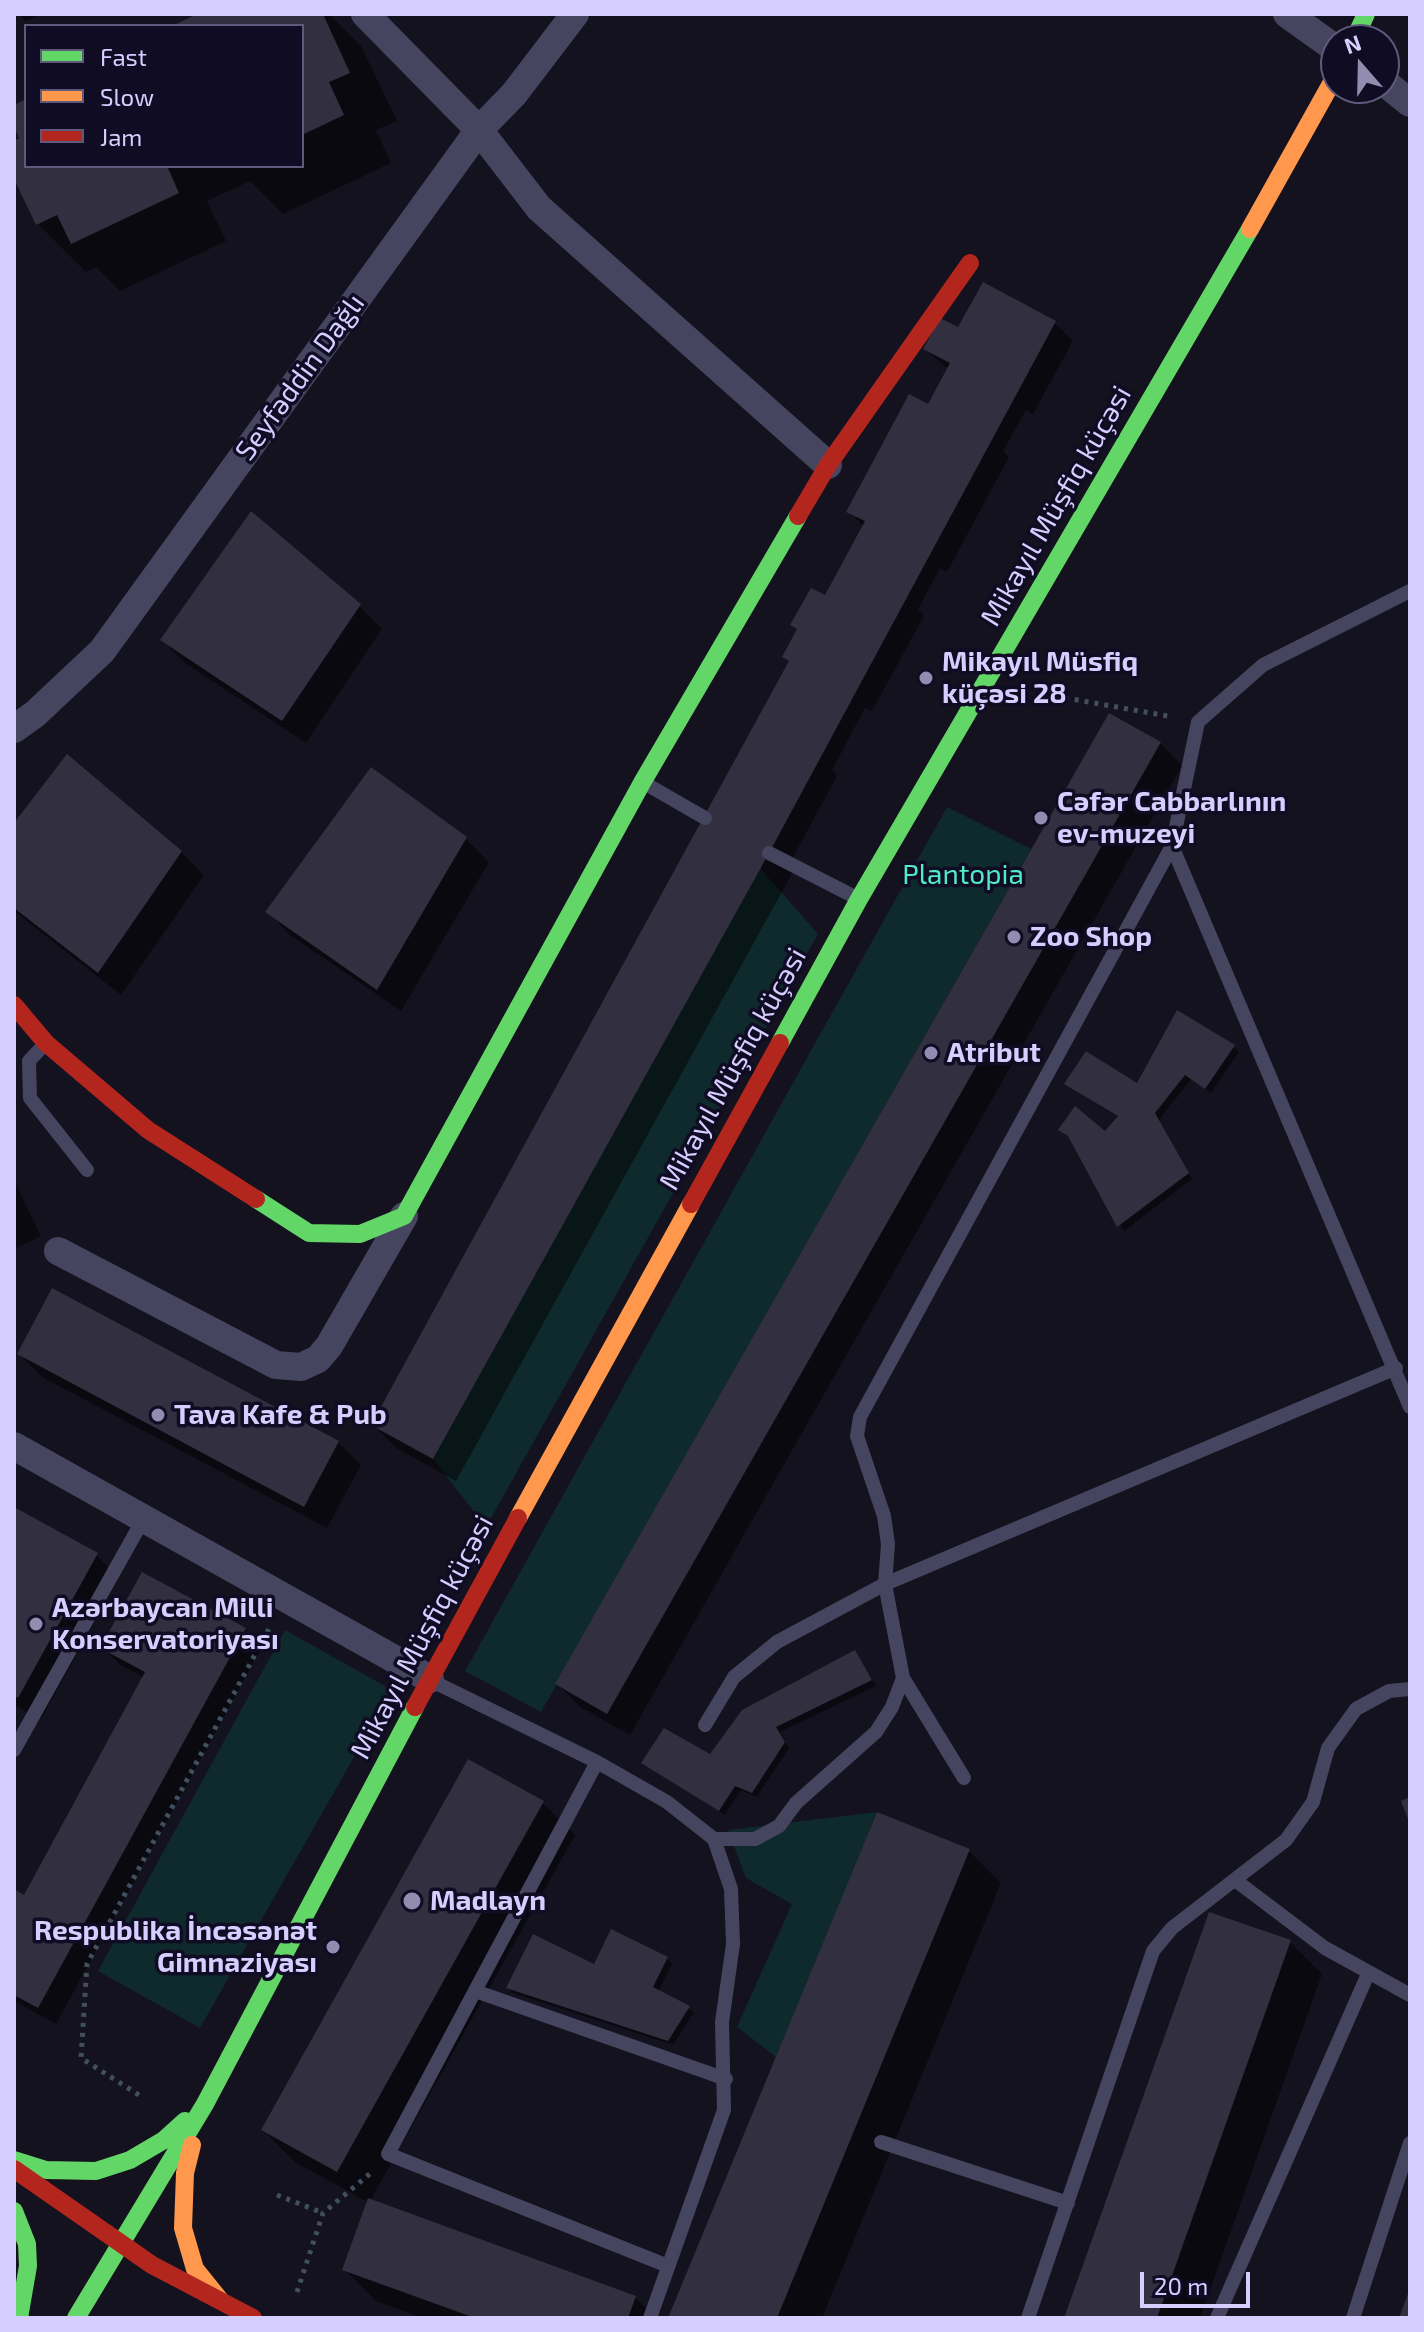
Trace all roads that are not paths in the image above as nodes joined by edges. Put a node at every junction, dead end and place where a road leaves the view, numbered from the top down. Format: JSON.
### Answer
{"nodes":[{"id":1,"x":365,"y":14,"type":"edge"},
{"id":2,"x":575,"y":14,"type":"edge"},
{"id":3,"x":1287,"y":14,"type":"edge"},
{"id":4,"x":1320,"y":38,"type":"edge"},
{"id":5,"x":1320,"y":104,"type":"edge"},
{"id":6,"x":479,"y":130,"type":"junction"},
{"id":7,"x":970,"y":263,"type":"dead end"},
{"id":8,"x":828,"y":465,"type":"junction"},
{"id":9,"x":1410,"y":591,"type":"edge"},
{"id":10,"x":14,"y":729,"type":"edge"},
{"id":11,"x":643,"y":781,"type":"junction"},
{"id":12,"x":705,"y":818,"type":"dead end"},
{"id":13,"x":1172,"y":846,"type":"junction"},
{"id":14,"x":769,"y":853,"type":"dead end"},
{"id":15,"x":859,"y":899,"type":"junction"},
{"id":16,"x":14,"y":1005,"type":"edge"},
{"id":17,"x":46,"y":1043,"type":"junction"},
{"id":18,"x":87,"y":1170,"type":"dead end"},
{"id":19,"x":404,"y":1216,"type":"junction"},
{"id":20,"x":58,"y":1251,"type":"dead end"},
{"id":21,"x":1396,"y":1368,"type":"junction"},
{"id":22,"x":1410,"y":1407,"type":"edge"},
{"id":23,"x":14,"y":1446,"type":"edge"},
{"id":24,"x":144,"y":1518,"type":"junction"},
{"id":25,"x":885,"y":1584,"type":"junction"},
{"id":26,"x":903,"y":1678,"type":"junction"},
{"id":27,"x":430,"y":1679,"type":"junction"},
{"id":28,"x":1410,"y":1689,"type":"edge"},
{"id":29,"x":705,"y":1725,"type":"dead end"},
{"id":30,"x":14,"y":1750,"type":"edge"},
{"id":31,"x":597,"y":1762,"type":"junction"},
{"id":32,"x":964,"y":1778,"type":"dead end"},
{"id":33,"x":714,"y":1839,"type":"junction"},
{"id":34,"x":1235,"y":1880,"type":"junction"},
{"id":35,"x":1368,"y":1974,"type":"junction"},
{"id":36,"x":475,"y":1991,"type":"junction"},
{"id":37,"x":1410,"y":1995,"type":"edge"},
{"id":38,"x":726,"y":2079,"type":"junction"},
{"id":39,"x":205,"y":2104,"type":"junction"},
{"id":40,"x":881,"y":2142,"type":"dead end"},
{"id":41,"x":1410,"y":2143,"type":"edge"},
{"id":42,"x":14,"y":2160,"type":"edge"},
{"id":43,"x":14,"y":2169,"type":"edge"},
{"id":44,"x":1068,"y":2203,"type":"junction"},
{"id":45,"x":14,"y":2211,"type":"edge"},
{"id":46,"x":121,"y":2243,"type":"junction"},
{"id":47,"x":668,"y":2266,"type":"junction"},
{"id":48,"x":228,"y":2306,"type":"junction"},
{"id":49,"x":19,"y":2318,"type":"edge"},
{"id":50,"x":76,"y":2318,"type":"edge"},
{"id":51,"x":253,"y":2318,"type":"edge"},
{"id":52,"x":650,"y":2318,"type":"edge"},
{"id":53,"x":1028,"y":2318,"type":"edge"},
{"id":54,"x":1217,"y":2318,"type":"edge"},
{"id":55,"x":1353,"y":2318,"type":"edge"}],
"edges":[{"from":1,"to":6,"type":"street"},
{"from":2,"to":6,"type":"street","name":"Seyfəddin Dağlı"},
{"from":3,"to":4,"type":"street"},
{"from":5,"to":15,"type":"main road","name":"Mikayıl Müşfiq küçəsi"},
{"from":6,"to":8,"type":"street"},
{"from":6,"to":10,"type":"street","name":"Seyfəddin Dağlı"},
{"from":7,"to":8,"type":"main road"},
{"from":8,"to":11,"type":"main road"},
{"from":9,"to":13,"type":"lane"},
{"from":11,"to":12,"type":"lane"},
{"from":11,"to":19,"type":"main road"},
{"from":13,"to":21,"type":"lane"},
{"from":13,"to":25,"type":"lane"},
{"from":14,"to":15,"type":"lane"},
{"from":15,"to":27,"type":"main road","name":"Mikayıl Müşfiq küçəsi"},
{"from":16,"to":17,"type":"main road"},
{"from":17,"to":18,"type":"lane"},
{"from":17,"to":19,"type":"main road"},
{"from":19,"to":20,"type":"street"},
{"from":21,"to":22,"type":"lane"},
{"from":21,"to":25,"type":"lane"},
{"from":23,"to":24,"type":"street"},
{"from":24,"to":27,"type":"street"},
{"from":24,"to":30,"type":"lane"},
{"from":25,"to":26,"type":"lane"},
{"from":25,"to":29,"type":"lane"},
{"from":26,"to":32,"type":"lane"},
{"from":26,"to":33,"type":"lane"},
{"from":27,"to":31,"type":"lane"},
{"from":27,"to":39,"type":"main road","name":"Mikayıl Müşfiq küçəsi"},
{"from":28,"to":34,"type":"lane"},
{"from":31,"to":33,"type":"lane"},
{"from":31,"to":36,"type":"lane"},
{"from":33,"to":38,"type":"lane"},
{"from":34,"to":35,"type":"lane"},
{"from":34,"to":44,"type":"lane"},
{"from":35,"to":37,"type":"lane"},
{"from":35,"to":54,"type":"lane"},
{"from":36,"to":38,"type":"lane"},
{"from":36,"to":47,"type":"lane"},
{"from":38,"to":47,"type":"lane"},
{"from":39,"to":42,"type":"main road"},
{"from":39,"to":46,"type":"main road"},
{"from":39,"to":48,"type":"main road"},
{"from":40,"to":44,"type":"lane"},
{"from":41,"to":55,"type":"lane"},
{"from":43,"to":46,"type":"main road"},
{"from":44,"to":53,"type":"lane"},
{"from":45,"to":49,"type":"main road"},
{"from":46,"to":48,"type":"main road"},
{"from":46,"to":50,"type":"main road"},
{"from":47,"to":52,"type":"lane"},
{"from":48,"to":51,"type":"main road"}]}
